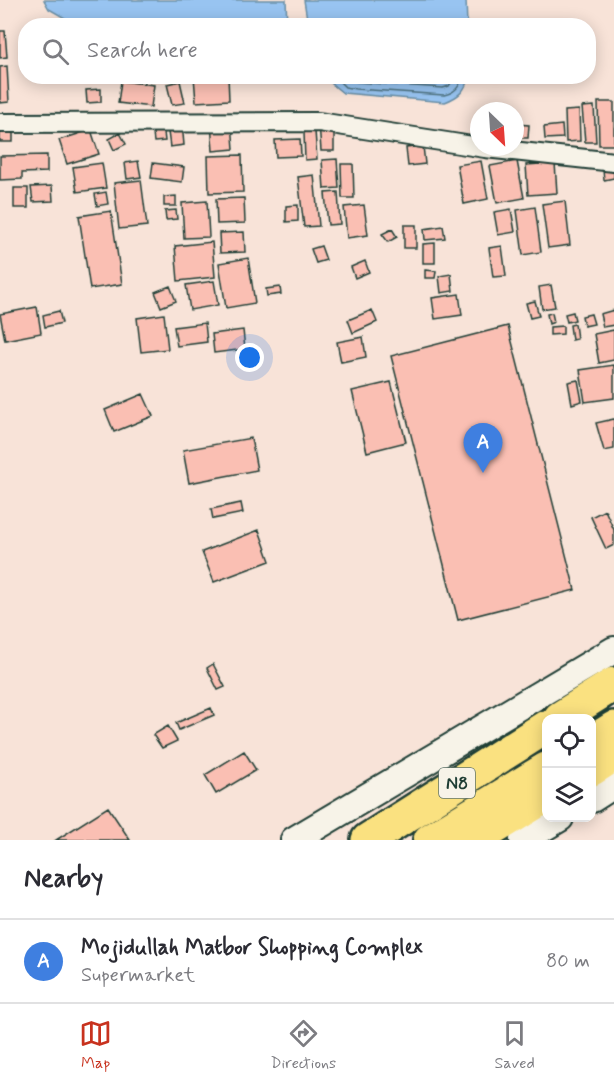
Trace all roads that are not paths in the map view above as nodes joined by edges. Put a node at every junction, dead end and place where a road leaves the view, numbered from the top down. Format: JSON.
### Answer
{"nodes":[{"id":1,"x":0,"y":123,"type":"edge"},
{"id":2,"x":614,"y":162,"type":"edge"},
{"id":3,"x":614,"y":650,"type":"edge"},
{"id":4,"x":614,"y":684,"type":"edge"},
{"id":5,"x":566,"y":714,"type":"edge"},
{"id":6,"x":614,"y":728,"type":"edge"},
{"id":7,"x":542,"y":730,"type":"edge"},
{"id":8,"x":596,"y":739,"type":"edge"},
{"id":9,"x":614,"y":755,"type":"edge"},
{"id":10,"x":593,"y":768,"type":"edge"},
{"id":11,"x":542,"y":771,"type":"edge"},
{"id":12,"x":614,"y":785,"type":"edge"},
{"id":13,"x":596,"y":796,"type":"edge"},
{"id":14,"x":542,"y":798,"type":"edge"},
{"id":15,"x":553,"y":822,"type":"edge"},
{"id":16,"x":294,"y":840,"type":"edge"},
{"id":17,"x":368,"y":840,"type":"edge"},
{"id":18,"x":430,"y":840,"type":"edge"},
{"id":19,"x":475,"y":840,"type":"edge"},
{"id":20,"x":523,"y":840,"type":"edge"}],
"edges":[{"from":1,"to":2,"type":"street"},
{"from":3,"to":16,"type":"street"},
{"from":4,"to":5,"type":"highway"},
{"from":6,"to":8,"type":"highway"},
{"from":7,"to":17,"type":"highway","number":"N8"},
{"from":9,"to":10,"type":"highway"},
{"from":11,"to":18,"type":"highway","number":"N8"},
{"from":12,"to":13,"type":"street"},
{"from":14,"to":19,"type":"highway"},
{"from":15,"to":20,"type":"street"}]}
